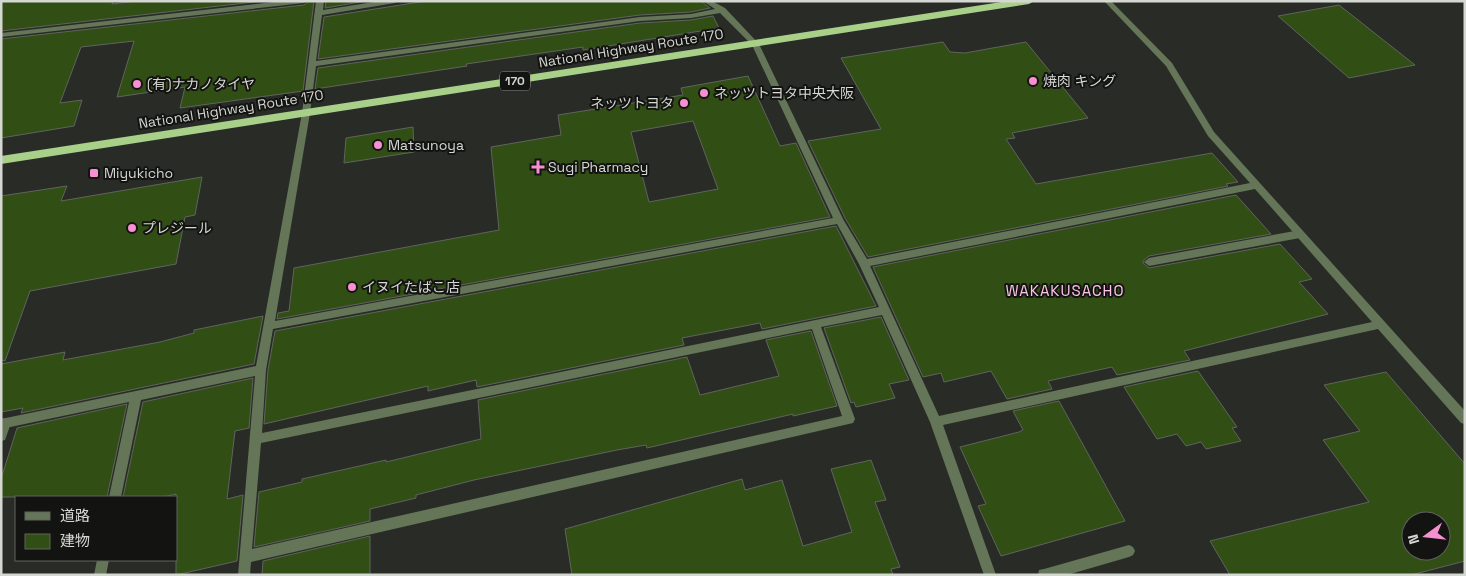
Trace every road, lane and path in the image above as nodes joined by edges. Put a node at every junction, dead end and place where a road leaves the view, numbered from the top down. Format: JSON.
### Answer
{"nodes":[{"id":1,"x":304,"y":1,"type":"edge"},
{"id":2,"x":320,"y":1,"type":"edge"},
{"id":3,"x":395,"y":1,"type":"edge"},
{"id":4,"x":706,"y":1,"type":"edge"},
{"id":5,"x":1029,"y":1,"type":"edge"},
{"id":6,"x":1107,"y":1,"type":"edge"},
{"id":7,"x":722,"y":10,"type":"junction"},
{"id":8,"x":319,"y":13,"type":"junction"},
{"id":9,"x":1,"y":36,"type":"edge"},
{"id":10,"x":755,"y":44,"type":"junction"},
{"id":11,"x":312,"y":64,"type":"junction"},
{"id":12,"x":306,"y":113,"type":"junction"},
{"id":13,"x":1,"y":160,"type":"edge"},
{"id":14,"x":1257,"y":185,"type":"junction"},
{"id":15,"x":839,"y":220,"type":"junction"},
{"id":16,"x":1300,"y":234,"type":"junction"},
{"id":17,"x":1149,"y":262,"type":"dead end"},
{"id":18,"x":864,"y":263,"type":"junction"},
{"id":19,"x":885,"y":310,"type":"junction"},
{"id":20,"x":815,"y":324,"type":"junction"},
{"id":21,"x":1380,"y":324,"type":"junction"},
{"id":22,"x":268,"y":326,"type":"junction"},
{"id":23,"x":260,"y":370,"type":"junction"},
{"id":24,"x":136,"y":396,"type":"junction"},
{"id":25,"x":1465,"y":419,"type":"edge"},
{"id":26,"x":936,"y":422,"type":"junction"},
{"id":27,"x":3,"y":423,"type":"edge"},
{"id":28,"x":1,"y":436,"type":"edge"},
{"id":29,"x":255,"y":440,"type":"junction"},
{"id":30,"x":116,"y":496,"type":"edge"},
{"id":31,"x":1128,"y":551,"type":"dead end"},
{"id":32,"x":246,"y":557,"type":"junction"},
{"id":33,"x":103,"y":561,"type":"edge"},
{"id":34,"x":100,"y":575,"type":"edge"},
{"id":35,"x":244,"y":575,"type":"edge"},
{"id":36,"x":990,"y":575,"type":"edge"},
{"id":37,"x":1044,"y":575,"type":"edge"}],
"edges":[{"from":1,"to":9,"type":"street"},
{"from":2,"to":8,"type":"street"},
{"from":3,"to":8,"type":"street"},
{"from":4,"to":7,"type":"street"},
{"from":5,"to":10,"type":"highway","name":"National Highway Route 170","number":"170"},
{"from":6,"to":14,"type":"street"},
{"from":7,"to":10,"type":"street"},
{"from":7,"to":11,"type":"street"},
{"from":8,"to":11,"type":"street"},
{"from":10,"to":12,"type":"highway","name":"National Highway Route 170","number":"170"},
{"from":10,"to":15,"type":"street"},
{"from":11,"to":12,"type":"street"},
{"from":12,"to":13,"type":"highway","name":"National Highway Route 170","number":"170"},
{"from":12,"to":22,"type":"street"},
{"from":14,"to":16,"type":"street"},
{"from":14,"to":18,"type":"street"},
{"from":15,"to":18,"type":"street"},
{"from":15,"to":22,"type":"street"},
{"from":16,"to":17,"type":"street"},
{"from":16,"to":21,"type":"street"},
{"from":18,"to":19,"type":"street"},
{"from":19,"to":20,"type":"street"},
{"from":19,"to":26,"type":"street"},
{"from":20,"to":29,"type":"street"},
{"from":20,"to":32,"type":"street"},
{"from":21,"to":25,"type":"street"},
{"from":21,"to":26,"type":"street"},
{"from":22,"to":23,"type":"street"},
{"from":23,"to":24,"type":"street"},
{"from":23,"to":29,"type":"street"},
{"from":24,"to":27,"type":"street"},
{"from":24,"to":30,"type":"street"},
{"from":26,"to":36,"type":"street"},
{"from":27,"to":28,"type":"street"},
{"from":29,"to":32,"type":"street"},
{"from":31,"to":37,"type":"street"},
{"from":32,"to":35,"type":"street"},
{"from":33,"to":34,"type":"street"}]}
